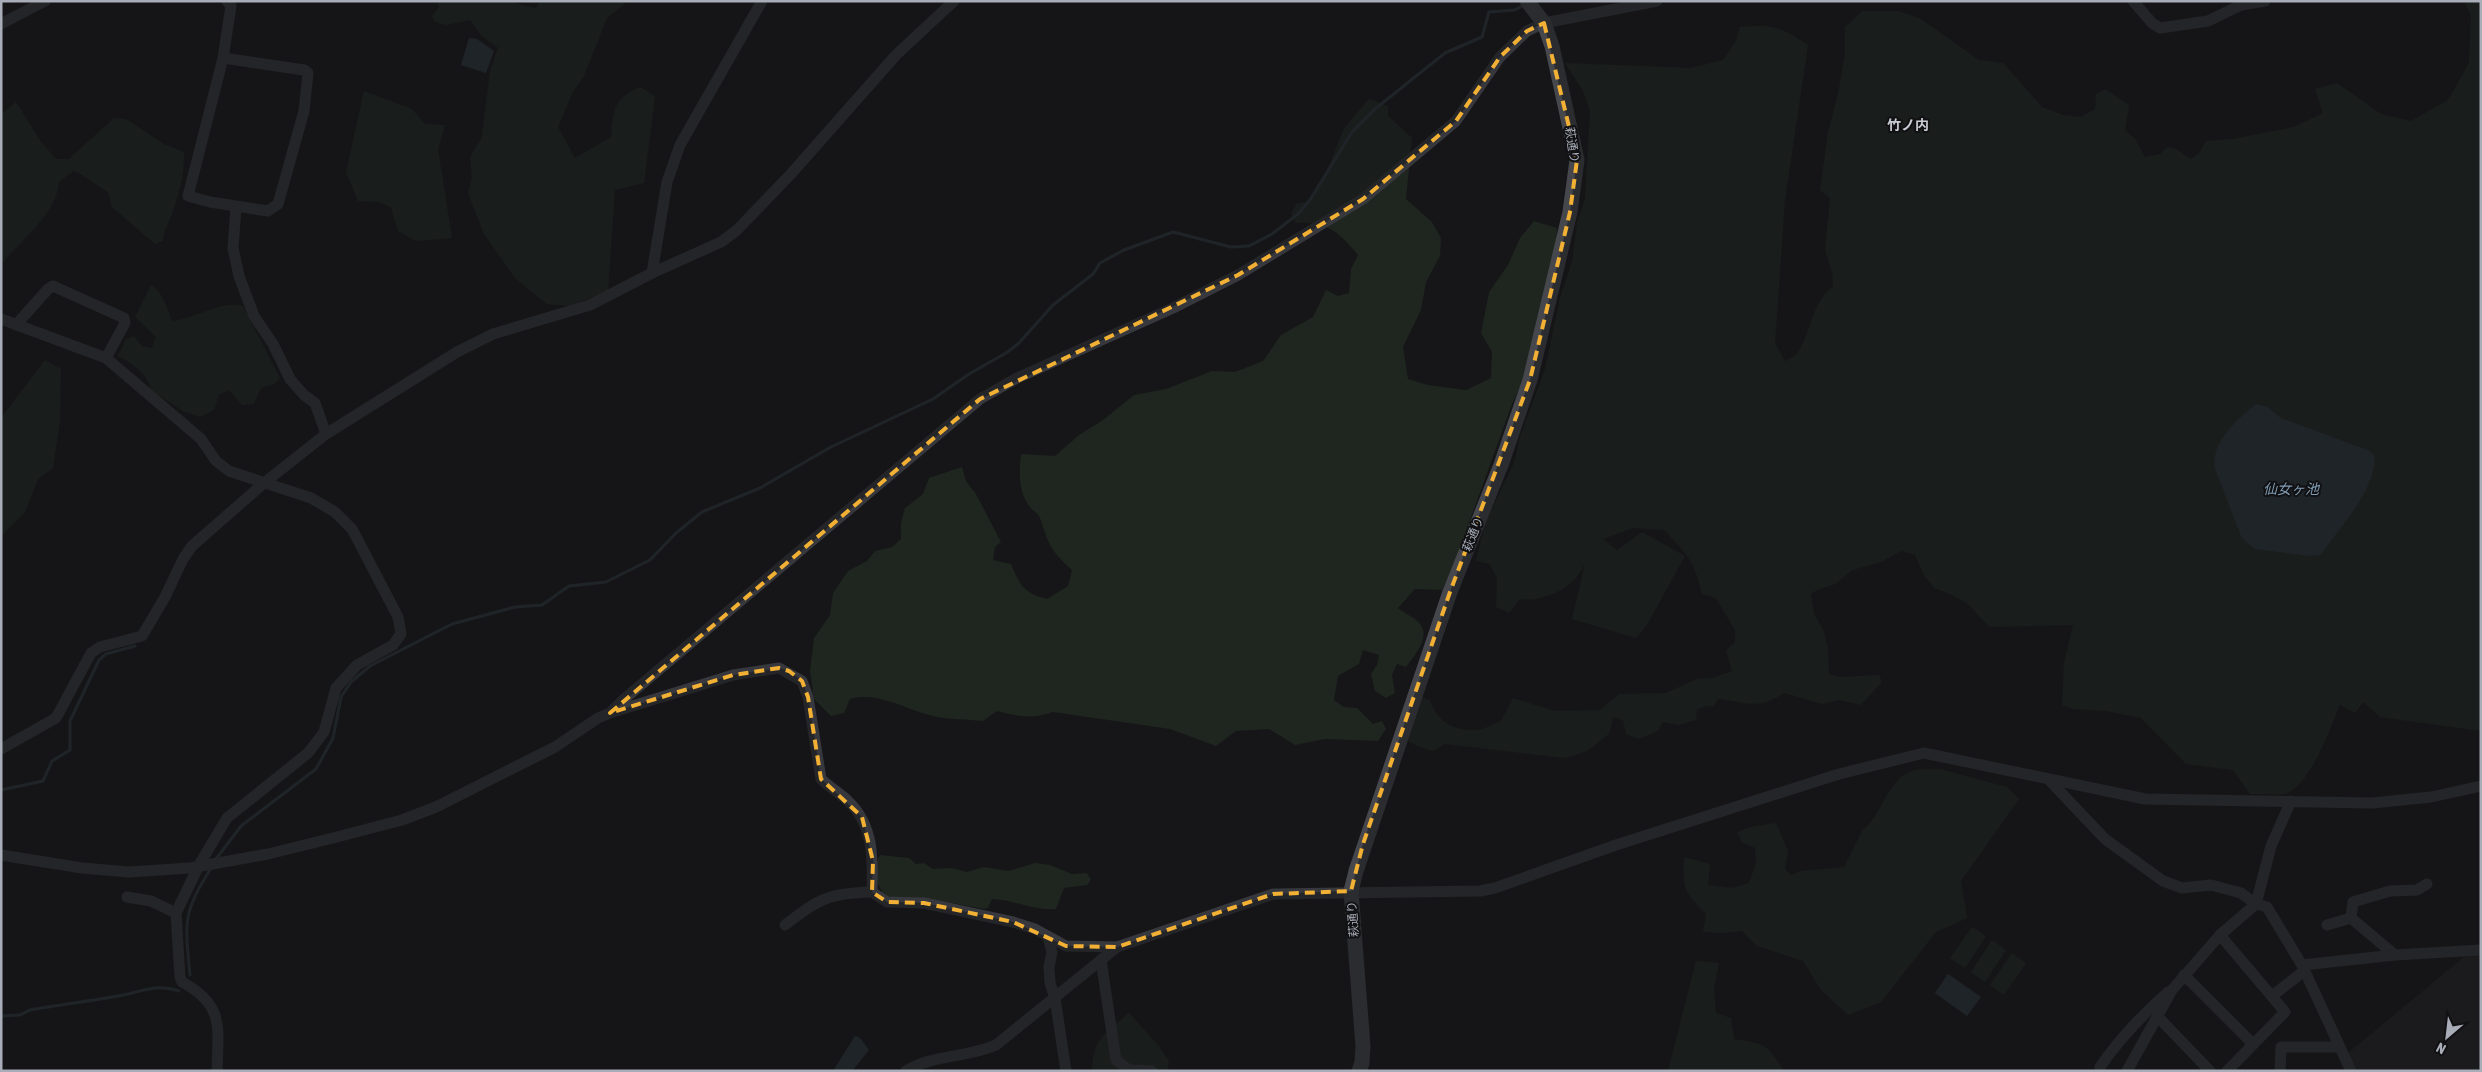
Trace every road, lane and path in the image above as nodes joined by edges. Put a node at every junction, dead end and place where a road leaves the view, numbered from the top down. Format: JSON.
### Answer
{"nodes":[{"id":1,"x":45,"y":1,"type":"edge"},
{"id":2,"x":227,"y":1,"type":"edge"},
{"id":3,"x":762,"y":1,"type":"edge"},
{"id":4,"x":954,"y":1,"type":"edge"},
{"id":5,"x":1527,"y":1,"type":"edge"},
{"id":6,"x":1657,"y":1,"type":"edge"},
{"id":7,"x":2133,"y":1,"type":"edge"},
{"id":8,"x":2265,"y":1,"type":"edge"},
{"id":9,"x":1544,"y":23,"type":"junction"},
{"id":10,"x":1,"y":24,"type":"edge"},
{"id":11,"x":223,"y":58,"type":"junction"},
{"id":12,"x":236,"y":206,"type":"junction"},
{"id":13,"x":652,"y":273,"type":"junction"},
{"id":14,"x":1,"y":319,"type":"edge"},
{"id":15,"x":16,"y":325,"type":"junction"},
{"id":16,"x":106,"y":358,"type":"junction"},
{"id":17,"x":326,"y":434,"type":"junction"},
{"id":18,"x":264,"y":483,"type":"junction"},
{"id":19,"x":610,"y":713,"type":"junction"},
{"id":20,"x":1,"y":749,"type":"edge"},
{"id":21,"x":2050,"y":781,"type":"junction"},
{"id":22,"x":2481,"y":786,"type":"edge"},
{"id":23,"x":2291,"y":801,"type":"junction"},
{"id":24,"x":1,"y":855,"type":"edge"},
{"id":25,"x":199,"y":866,"type":"junction"},
{"id":26,"x":2427,"y":884,"type":"dead end"},
{"id":27,"x":1351,"y":891,"type":"junction"},
{"id":28,"x":872,"y":892,"type":"junction"},
{"id":29,"x":127,"y":897,"type":"dead end"},
{"id":30,"x":2256,"y":904,"type":"junction"},
{"id":31,"x":176,"y":913,"type":"junction"},
{"id":32,"x":2351,"y":918,"type":"junction"},
{"id":33,"x":785,"y":925,"type":"dead end"},
{"id":34,"x":2327,"y":925,"type":"dead end"},
{"id":35,"x":2220,"y":935,"type":"junction"},
{"id":36,"x":1048,"y":937,"type":"junction"},
{"id":37,"x":1066,"y":946,"type":"junction"},
{"id":38,"x":1117,"y":947,"type":"junction"},
{"id":39,"x":2481,"y":950,"type":"edge"},
{"id":40,"x":1052,"y":952,"type":"junction"},
{"id":41,"x":2395,"y":955,"type":"junction"},
{"id":42,"x":1101,"y":960,"type":"junction"},
{"id":43,"x":2303,"y":968,"type":"junction"},
{"id":44,"x":2184,"y":975,"type":"junction"},
{"id":45,"x":2172,"y":990,"type":"junction"},
{"id":46,"x":2272,"y":996,"type":"junction"},
{"id":47,"x":1055,"y":998,"type":"junction"},
{"id":48,"x":2158,"y":1017,"type":"junction"},
{"id":49,"x":2253,"y":1044,"type":"junction"},
{"id":50,"x":2340,"y":1047,"type":"junction"},
{"id":51,"x":2100,"y":1066,"type":"dead end"},
{"id":52,"x":216,"y":1071,"type":"edge"},
{"id":53,"x":906,"y":1071,"type":"edge"},
{"id":54,"x":1066,"y":1071,"type":"edge"},
{"id":55,"x":1152,"y":1071,"type":"edge"},
{"id":56,"x":1359,"y":1071,"type":"edge"},
{"id":57,"x":2127,"y":1071,"type":"edge"},
{"id":58,"x":2210,"y":1071,"type":"edge"},
{"id":59,"x":2226,"y":1071,"type":"edge"},
{"id":60,"x":2280,"y":1071,"type":"edge"},
{"id":61,"x":2351,"y":1071,"type":"edge"}],
"edges":[{"from":1,"to":10,"type":"street"},
{"from":2,"to":11,"type":"street"},
{"from":3,"to":13,"type":"street"},
{"from":4,"to":13,"type":"street"},
{"from":5,"to":9,"type":"street","name":"萩通り"},
{"from":6,"to":9,"type":"street"},
{"from":7,"to":8,"type":"street"},
{"from":9,"to":19,"type":"street"},
{"from":9,"to":27,"type":"street","name":"萩通り"},
{"from":11,"to":12,"type":"street"},
{"from":11,"to":12,"type":"street"},
{"from":12,"to":17,"type":"street"},
{"from":13,"to":17,"type":"street"},
{"from":14,"to":15,"type":"street"},
{"from":15,"to":16,"type":"street"},
{"from":15,"to":16,"type":"street"},
{"from":16,"to":18,"type":"street"},
{"from":17,"to":18,"type":"street"},
{"from":18,"to":20,"type":"street"},
{"from":18,"to":25,"type":"street"},
{"from":19,"to":25,"type":"street"},
{"from":19,"to":28,"type":"street"},
{"from":21,"to":23,"type":"street"},
{"from":21,"to":27,"type":"street"},
{"from":21,"to":30,"type":"street"},
{"from":22,"to":23,"type":"street"},
{"from":23,"to":30,"type":"street"},
{"from":24,"to":25,"type":"street"},
{"from":25,"to":31,"type":"street"},
{"from":26,"to":32,"type":"street"},
{"from":27,"to":38,"type":"street"},
{"from":27,"to":56,"type":"street","name":"萩通り"},
{"from":28,"to":33,"type":"street"},
{"from":28,"to":36,"type":"street"},
{"from":29,"to":31,"type":"street"},
{"from":30,"to":35,"type":"street"},
{"from":30,"to":43,"type":"street"},
{"from":31,"to":52,"type":"street"},
{"from":32,"to":34,"type":"street"},
{"from":32,"to":41,"type":"street"},
{"from":35,"to":44,"type":"street"},
{"from":35,"to":46,"type":"street"},
{"from":36,"to":37,"type":"street"},
{"from":36,"to":40,"type":"street"},
{"from":37,"to":38,"type":"street"},
{"from":37,"to":40,"type":"street"},
{"from":38,"to":42,"type":"street"},
{"from":39,"to":41,"type":"street"},
{"from":40,"to":47,"type":"street"},
{"from":41,"to":43,"type":"street"},
{"from":42,"to":47,"type":"street"},
{"from":42,"to":55,"type":"street"},
{"from":43,"to":46,"type":"street"},
{"from":43,"to":50,"type":"street"},
{"from":44,"to":45,"type":"street"},
{"from":44,"to":49,"type":"street"},
{"from":45,"to":48,"type":"street"},
{"from":45,"to":51,"type":"street"},
{"from":46,"to":49,"type":"street"},
{"from":47,"to":53,"type":"street"},
{"from":47,"to":54,"type":"street"},
{"from":48,"to":57,"type":"street"},
{"from":48,"to":58,"type":"street"},
{"from":49,"to":59,"type":"street"},
{"from":50,"to":60,"type":"street"},
{"from":50,"to":61,"type":"street"}]}
